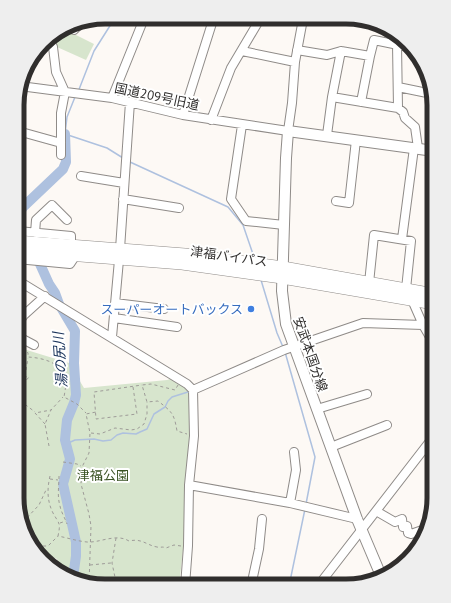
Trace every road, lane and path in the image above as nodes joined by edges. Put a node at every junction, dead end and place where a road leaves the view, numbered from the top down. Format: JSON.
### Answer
{"nodes":[{"id":1,"x":142,"y":24,"type":"edge"},
{"id":2,"x":212,"y":24,"type":"edge"},
{"id":3,"x":257,"y":24,"type":"edge"},
{"id":4,"x":302,"y":24,"type":"edge"},
{"id":5,"x":51,"y":44,"type":"edge"},
{"id":6,"x":397,"y":44,"type":"junction"},
{"id":7,"x":401,"y":45,"type":"edge"},
{"id":8,"x":297,"y":50,"type":"junction"},
{"id":9,"x":242,"y":51,"type":"junction"},
{"id":10,"x":341,"y":51,"type":"junction"},
{"id":11,"x":370,"y":56,"type":"junction"},
{"id":12,"x":295,"y":62,"type":"junction"},
{"id":13,"x":26,"y":87,"type":"edge"},
{"id":14,"x":398,"y":87,"type":"junction"},
{"id":15,"x":65,"y":92,"type":"junction"},
{"id":16,"x":426,"y":93,"type":"edge"},
{"id":17,"x":332,"y":96,"type":"junction"},
{"id":18,"x":112,"y":98,"type":"junction"},
{"id":19,"x":130,"y":102,"type":"junction"},
{"id":20,"x":362,"y":102,"type":"junction"},
{"id":21,"x":398,"y":108,"type":"junction"},
{"id":22,"x":182,"y":115,"type":"junction"},
{"id":23,"x":211,"y":120,"type":"junction"},
{"id":24,"x":242,"y":125,"type":"junction"},
{"id":25,"x":288,"y":131,"type":"junction"},
{"id":26,"x":25,"y":133,"type":"dead end"},
{"id":27,"x":327,"y":135,"type":"junction"},
{"id":28,"x":356,"y":140,"type":"junction"},
{"id":29,"x":61,"y":143,"type":"junction"},
{"id":30,"x":416,"y":148,"type":"junction"},
{"id":31,"x":427,"y":150,"type":"edge"},
{"id":32,"x":61,"y":155,"type":"dead end"},
{"id":33,"x":81,"y":176,"type":"dead end"},
{"id":34,"x":124,"y":183,"type":"junction"},
{"id":35,"x":123,"y":199,"type":"junction"},
{"id":36,"x":336,"y":201,"type":"dead end"},
{"id":37,"x":179,"y":208,"type":"dead end"},
{"id":38,"x":67,"y":220,"type":"dead end"},
{"id":39,"x":284,"y":225,"type":"junction"},
{"id":40,"x":24,"y":232,"type":"edge"},
{"id":41,"x":35,"y":233,"type":"junction"},
{"id":42,"x":402,"y":239,"type":"junction"},
{"id":43,"x":24,"y":244,"type":"edge"},
{"id":44,"x":40,"y":248,"type":"junction"},
{"id":45,"x":24,"y":250,"type":"edge"},
{"id":46,"x":73,"y":250,"type":"junction"},
{"id":47,"x":120,"y":254,"type":"junction"},
{"id":48,"x":24,"y":259,"type":"edge"},
{"id":49,"x":283,"y":272,"type":"junction"},
{"id":50,"x":369,"y":283,"type":"junction"},
{"id":51,"x":24,"y":284,"type":"edge"},
{"id":52,"x":406,"y":289,"type":"junction"},
{"id":53,"x":427,"y":293,"type":"edge"},
{"id":54,"x":45,"y":296,"type":"junction"},
{"id":55,"x":412,"y":300,"type":"junction"},
{"id":56,"x":115,"y":303,"type":"junction"},
{"id":57,"x":427,"y":303,"type":"edge"},
{"id":58,"x":164,"y":309,"type":"dead end"},
{"id":59,"x":24,"y":315,"type":"edge"},
{"id":60,"x":114,"y":318,"type":"junction"},
{"id":61,"x":423,"y":325,"type":"junction"},
{"id":62,"x":177,"y":327,"type":"dead end"},
{"id":63,"x":427,"y":332,"type":"edge"},
{"id":64,"x":112,"y":338,"type":"junction"},
{"id":65,"x":24,"y":340,"type":"edge"},
{"id":66,"x":34,"y":345,"type":"dead end"},
{"id":67,"x":294,"y":347,"type":"junction"},
{"id":68,"x":24,"y":349,"type":"edge"},
{"id":69,"x":28,"y":357,"type":"junction"},
{"id":70,"x":25,"y":377,"type":"joint"},
{"id":71,"x":181,"y":380,"type":"junction"},
{"id":72,"x":24,"y":383,"type":"edge"},
{"id":73,"x":142,"y":385,"type":"junction"},
{"id":74,"x":133,"y":387,"type":"junction"},
{"id":75,"x":192,"y":390,"type":"junction"},
{"id":76,"x":367,"y":394,"type":"dead end"},
{"id":77,"x":64,"y":396,"type":"junction"},
{"id":78,"x":147,"y":402,"type":"junction"},
{"id":79,"x":24,"y":404,"type":"edge"},
{"id":80,"x":317,"y":409,"type":"junction"},
{"id":81,"x":51,"y":410,"type":"junction"},
{"id":82,"x":96,"y":412,"type":"junction"},
{"id":83,"x":35,"y":413,"type":"junction"},
{"id":84,"x":86,"y":414,"type":"junction"},
{"id":85,"x":45,"y":424,"type":"junction"},
{"id":86,"x":387,"y":425,"type":"dead end"},
{"id":87,"x":90,"y":433,"type":"junction"},
{"id":88,"x":194,"y":436,"type":"junction"},
{"id":89,"x":427,"y":445,"type":"edge"},
{"id":90,"x":50,"y":446,"type":"dead end"},
{"id":91,"x":331,"y":447,"type":"junction"},
{"id":92,"x":294,"y":452,"type":"dead end"},
{"id":93,"x":63,"y":462,"type":"dead end"},
{"id":94,"x":82,"y":467,"type":"junction"},
{"id":95,"x":50,"y":476,"type":"dead end"},
{"id":96,"x":60,"y":476,"type":"dead end"},
{"id":97,"x":49,"y":479,"type":"junction"},
{"id":98,"x":59,"y":480,"type":"junction"},
{"id":99,"x":189,"y":485,"type":"junction"},
{"id":100,"x":47,"y":490,"type":"junction"},
{"id":101,"x":290,"y":504,"type":"junction"},
{"id":102,"x":376,"y":511,"type":"junction"},
{"id":103,"x":27,"y":517,"type":"edge"},
{"id":104,"x":262,"y":519,"type":"dead end"},
{"id":105,"x":357,"y":519,"type":"junction"},
{"id":106,"x":66,"y":521,"type":"junction"},
{"id":107,"x":60,"y":524,"type":"junction"},
{"id":108,"x":67,"y":524,"type":"dead end"},
{"id":109,"x":362,"y":530,"type":"junction"},
{"id":110,"x":419,"y":533,"type":"edge"},
{"id":111,"x":58,"y":536,"type":"junction"},
{"id":112,"x":116,"y":538,"type":"junction"},
{"id":113,"x":90,"y":542,"type":"junction"},
{"id":114,"x":40,"y":546,"type":"edge"},
{"id":115,"x":188,"y":546,"type":"junction"},
{"id":116,"x":112,"y":563,"type":"junction"},
{"id":117,"x":90,"y":565,"type":"junction"},
{"id":118,"x":380,"y":572,"type":"edge"},
{"id":119,"x":89,"y":577,"type":"edge"},
{"id":120,"x":115,"y":579,"type":"edge"},
{"id":121,"x":186,"y":579,"type":"edge"},
{"id":122,"x":253,"y":579,"type":"edge"},
{"id":123,"x":324,"y":579,"type":"edge"}],
"edges":[{"from":1,"to":18,"type":"street"},
{"from":2,"to":22,"type":"street"},
{"from":3,"to":9,"type":"street"},
{"from":4,"to":8,"type":"street"},
{"from":5,"to":15,"type":"street"},
{"from":6,"to":7,"type":"street"},
{"from":6,"to":11,"type":"street"},
{"from":6,"to":14,"type":"street"},
{"from":8,"to":10,"type":"street"},
{"from":8,"to":12,"type":"street"},
{"from":9,"to":12,"type":"street"},
{"from":9,"to":23,"type":"street"},
{"from":10,"to":11,"type":"street"},
{"from":10,"to":17,"type":"street"},
{"from":11,"to":20,"type":"street"},
{"from":12,"to":25,"type":"street"},
{"from":13,"to":15,"type":"street","name":"国道209号旧道"},
{"from":14,"to":16,"type":"street"},
{"from":14,"to":21,"type":"street"},
{"from":15,"to":18,"type":"street","name":"国道209号旧道"},
{"from":15,"to":29,"type":"street"},
{"from":17,"to":20,"type":"street"},
{"from":17,"to":27,"type":"street"},
{"from":18,"to":19,"type":"street","name":"国道209号旧道"},
{"from":19,"to":22,"type":"street","name":"国道209号旧道"},
{"from":19,"to":34,"type":"street"},
{"from":20,"to":21,"type":"street"},
{"from":21,"to":30,"type":"street"},
{"from":22,"to":23,"type":"street","name":"国道209号旧道"},
{"from":23,"to":24,"type":"street","name":"国道209号旧道"},
{"from":24,"to":25,"type":"street","name":"国道209号旧道"},
{"from":24,"to":39,"type":"street"},
{"from":25,"to":27,"type":"main road"},
{"from":25,"to":39,"type":"main road","name":"安武本国分線"},
{"from":26,"to":29,"type":"street"},
{"from":27,"to":28,"type":"main road"},
{"from":28,"to":30,"type":"main road"},
{"from":28,"to":36,"type":"street"},
{"from":29,"to":32,"type":"street"},
{"from":30,"to":31,"type":"main road"},
{"from":30,"to":42,"type":"street"},
{"from":33,"to":34,"type":"street"},
{"from":34,"to":35,"type":"street"},
{"from":35,"to":37,"type":"street"},
{"from":35,"to":47,"type":"street"},
{"from":38,"to":41,"type":"street"},
{"from":39,"to":49,"type":"main road","name":"安武本国分線"},
{"from":40,"to":41,"type":"street"},
{"from":41,"to":46,"type":"street"},
{"from":42,"to":50,"type":"street"},
{"from":42,"to":52,"type":"street"},
{"from":43,"to":44,"type":"highway","name":"津福バイパス"},
{"from":44,"to":45,"type":"highway","name":"津福バイパス"},
{"from":44,"to":46,"type":"highway","name":"津福バイパス"},
{"from":46,"to":47,"type":"highway","name":"津福バイパス"},
{"from":46,"to":48,"type":"street"},
{"from":47,"to":49,"type":"highway","name":"津福バイパス"},
{"from":47,"to":56,"type":"street"},
{"from":49,"to":50,"type":"highway","name":"津福バイパス"},
{"from":49,"to":55,"type":"highway","name":"津福バイパス"},
{"from":49,"to":67,"type":"main road","name":"安武本国分線"},
{"from":50,"to":52,"type":"highway","name":"津福バイパス"},
{"from":51,"to":54,"type":"street"},
{"from":52,"to":53,"type":"highway","name":"津福バイパス"},
{"from":54,"to":59,"type":"street"},
{"from":54,"to":64,"type":"street"},
{"from":55,"to":57,"type":"highway","name":"津福バイパス"},
{"from":55,"to":61,"type":"street"},
{"from":56,"to":58,"type":"street"},
{"from":56,"to":60,"type":"street"},
{"from":60,"to":62,"type":"street"},
{"from":60,"to":64,"type":"street"},
{"from":61,"to":63,"type":"street"},
{"from":61,"to":67,"type":"street"},
{"from":64,"to":71,"type":"street"},
{"from":65,"to":66,"type":"street"},
{"from":67,"to":75,"type":"street"},
{"from":67,"to":80,"type":"main road","name":"安武本国分線"},
{"from":68,"to":69,"type":"path"},
{"from":69,"to":70,"type":"path"},
{"from":69,"to":77,"type":"path"},
{"from":70,"to":72,"type":"path"},
{"from":71,"to":73,"type":"path"},
{"from":71,"to":75,"type":"street"},
{"from":73,"to":74,"type":"path"},
{"from":73,"to":78,"type":"path"},
{"from":74,"to":82,"type":"path"},
{"from":74,"to":82,"type":"path"},
{"from":75,"to":88,"type":"street"},
{"from":76,"to":80,"type":"street"},
{"from":77,"to":81,"type":"path"},
{"from":77,"to":84,"type":"path"},
{"from":78,"to":87,"type":"path"},
{"from":78,"to":88,"type":"path"},
{"from":79,"to":83,"type":"path"},
{"from":80,"to":91,"type":"main road","name":"安武本国分線"},
{"from":81,"to":83,"type":"path"},
{"from":81,"to":85,"type":"path"},
{"from":82,"to":84,"type":"path"},
{"from":83,"to":85,"type":"path"},
{"from":84,"to":87,"type":"path"},
{"from":85,"to":90,"type":"path"},
{"from":86,"to":91,"type":"street"},
{"from":87,"to":94,"type":"path"},
{"from":88,"to":99,"type":"street"},
{"from":89,"to":102,"type":"street"},
{"from":91,"to":105,"type":"main road","name":"安武本国分線"},
{"from":92,"to":101,"type":"street"},
{"from":93,"to":94,"type":"path"},
{"from":94,"to":113,"type":"path"},
{"from":95,"to":97,"type":"path"},
{"from":96,"to":98,"type":"path"},
{"from":97,"to":98,"type":"path"},
{"from":97,"to":100,"type":"path"},
{"from":98,"to":106,"type":"path"},
{"from":99,"to":101,"type":"street"},
{"from":99,"to":115,"type":"street"},
{"from":100,"to":103,"type":"path"},
{"from":100,"to":107,"type":"path"},
{"from":101,"to":105,"type":"street"},
{"from":102,"to":109,"type":"street"},
{"from":102,"to":110,"type":"street"},
{"from":104,"to":122,"type":"street"},
{"from":105,"to":109,"type":"main road","name":"安武本国分線"},
{"from":106,"to":107,"type":"path"},
{"from":106,"to":108,"type":"path"},
{"from":107,"to":111,"type":"path"},
{"from":109,"to":118,"type":"main road","name":"安武本国分線"},
{"from":109,"to":123,"type":"street"},
{"from":111,"to":113,"type":"path"},
{"from":111,"to":114,"type":"path"},
{"from":112,"to":113,"type":"path"},
{"from":112,"to":115,"type":"path"},
{"from":112,"to":116,"type":"path"},
{"from":113,"to":117,"type":"path"},
{"from":115,"to":121,"type":"street"},
{"from":116,"to":117,"type":"path"},
{"from":116,"to":120,"type":"path"},
{"from":117,"to":119,"type":"path"}]}
